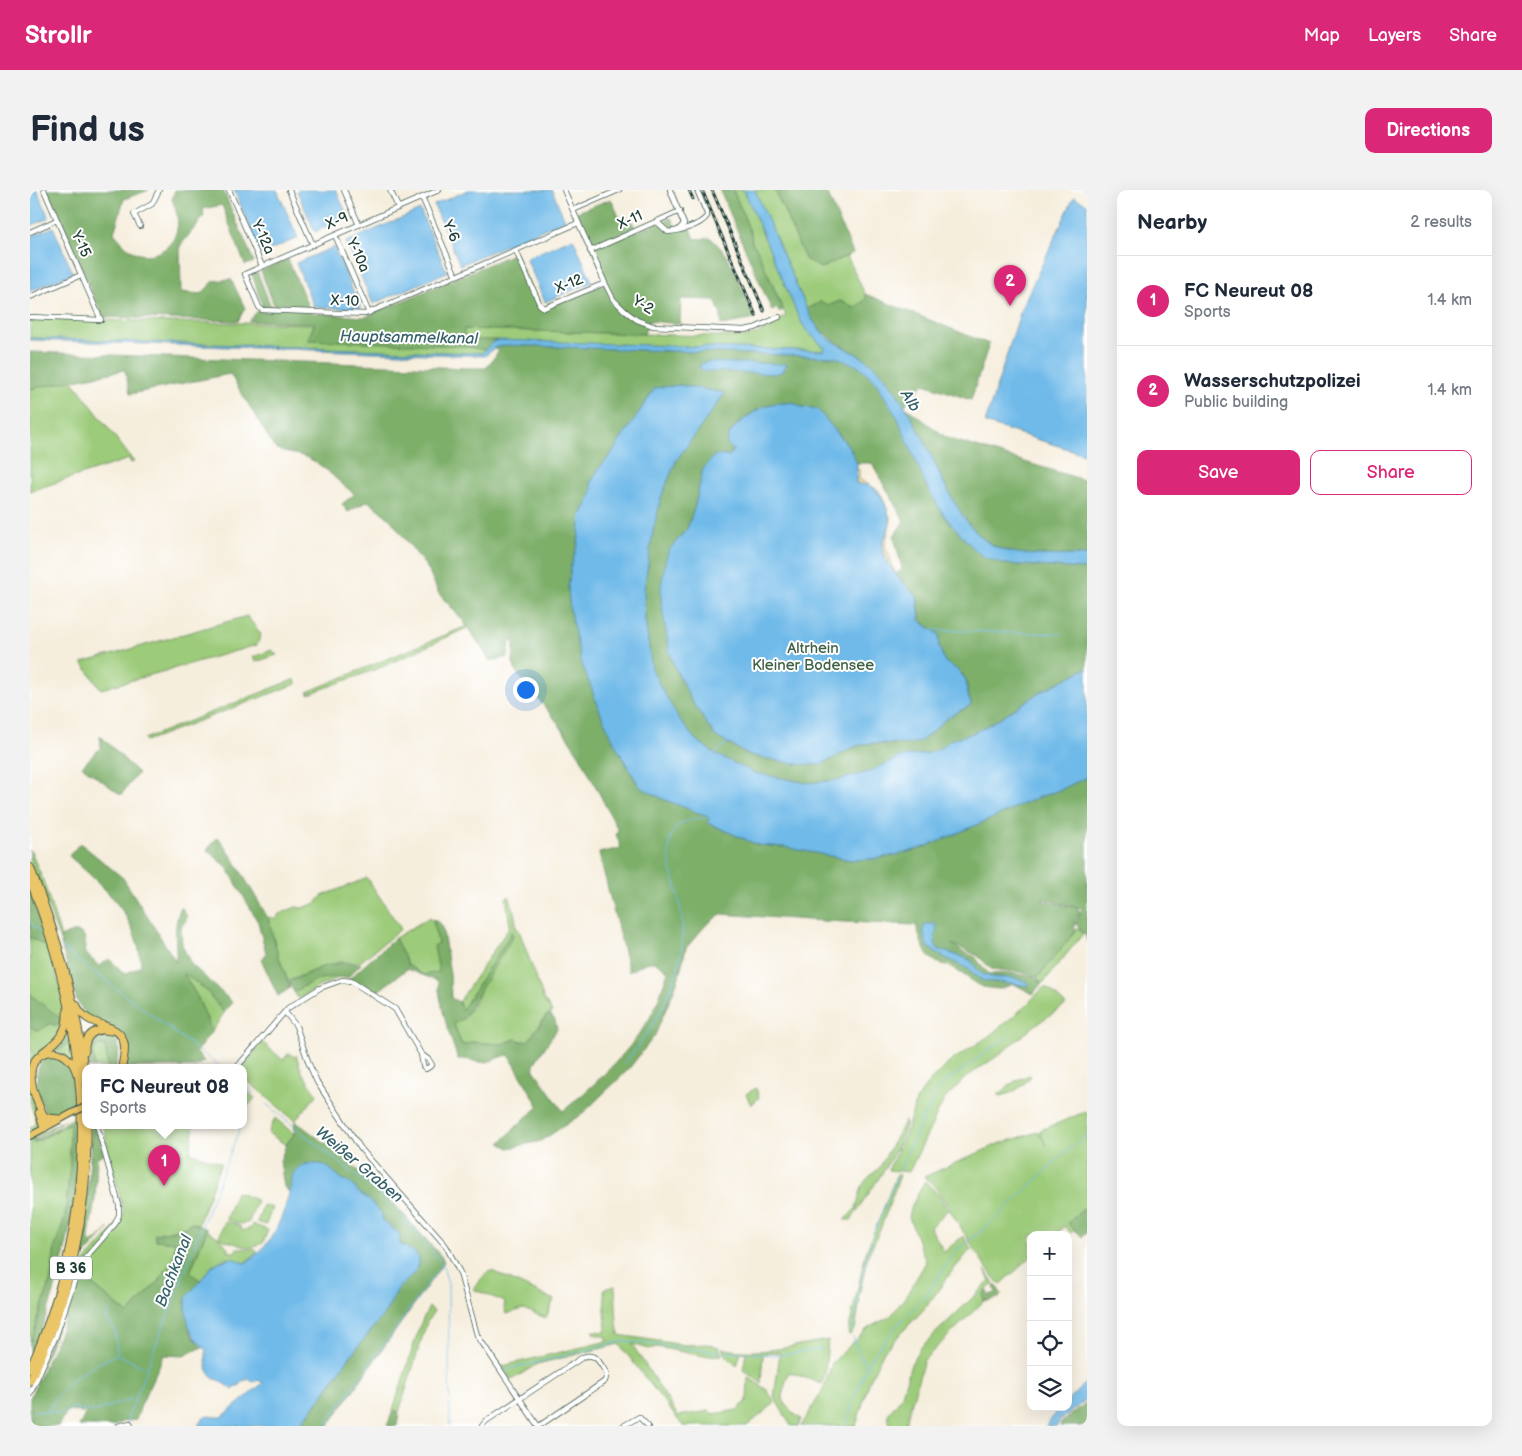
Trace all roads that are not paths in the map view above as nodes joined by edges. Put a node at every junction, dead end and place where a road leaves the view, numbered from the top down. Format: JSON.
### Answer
{"nodes":[{"id":1,"x":44,"y":190,"type":"edge"},
{"id":2,"x":158,"y":190,"type":"edge"},
{"id":3,"x":228,"y":190,"type":"edge"},
{"id":4,"x":289,"y":190,"type":"edge"},
{"id":5,"x":344,"y":190,"type":"edge"},
{"id":6,"x":390,"y":190,"type":"edge"},
{"id":7,"x":439,"y":190,"type":"edge"},
{"id":8,"x":564,"y":190,"type":"edge"},
{"id":9,"x":619,"y":190,"type":"edge"},
{"id":10,"x":670,"y":190,"type":"edge"},
{"id":11,"x":697,"y":190,"type":"edge"},
{"id":12,"x":422,"y":197,"type":"junction"},
{"id":13,"x":398,"y":208,"type":"junction"},
{"id":14,"x":573,"y":210,"type":"junction"},
{"id":15,"x":680,"y":212,"type":"junction"},
{"id":16,"x":57,"y":220,"type":"junction"},
{"id":17,"x":657,"y":222,"type":"junction"},
{"id":18,"x":578,"y":223,"type":"junction"},
{"id":19,"x":359,"y":225,"type":"junction"},
{"id":20,"x":140,"y":226,"type":"dead end"},
{"id":21,"x":678,"y":231,"type":"junction"},
{"id":22,"x":30,"y":232,"type":"edge"},
{"id":23,"x":335,"y":235,"type":"junction"},
{"id":24,"x":313,"y":244,"type":"junction"},
{"id":25,"x":516,"y":251,"type":"junction"},
{"id":26,"x":590,"y":251,"type":"junction"},
{"id":27,"x":262,"y":266,"type":"junction"},
{"id":28,"x":82,"y":275,"type":"junction"},
{"id":29,"x":455,"y":276,"type":"junction"},
{"id":30,"x":604,"y":283,"type":"junction"},
{"id":31,"x":30,"y":297,"type":"edge"},
{"id":32,"x":259,"y":307,"type":"joint"},
{"id":33,"x":369,"y":313,"type":"junction"},
{"id":34,"x":30,"y":315,"type":"edge"},
{"id":35,"x":779,"y":318,"type":"dead end"},
{"id":36,"x":30,"y":867,"type":"edge"},
{"id":37,"x":30,"y":880,"type":"edge"},
{"id":38,"x":53,"y":940,"type":"junction"},
{"id":39,"x":68,"y":993,"type":"junction"},
{"id":40,"x":285,"y":1012,"type":"junction"},
{"id":41,"x":421,"y":1054,"type":"dead end"},
{"id":42,"x":84,"y":1064,"type":"edge"},
{"id":43,"x":84,"y":1064,"type":"edge"},
{"id":44,"x":118,"y":1064,"type":"edge"},
{"id":45,"x":122,"y":1064,"type":"edge"},
{"id":46,"x":240,"y":1064,"type":"edge"},
{"id":47,"x":30,"y":1069,"type":"edge"},
{"id":48,"x":30,"y":1082,"type":"edge"},
{"id":49,"x":81,"y":1096,"type":"junction"},
{"id":50,"x":82,"y":1108,"type":"edge"},
{"id":51,"x":44,"y":1116,"type":"junction"},
{"id":52,"x":60,"y":1119,"type":"junction"},
{"id":53,"x":46,"y":1127,"type":"junction"},
{"id":54,"x":87,"y":1129,"type":"edge"},
{"id":55,"x":99,"y":1129,"type":"edge"},
{"id":56,"x":30,"y":1136,"type":"edge"},
{"id":57,"x":30,"y":1368,"type":"edge"},
{"id":58,"x":30,"y":1381,"type":"edge"},
{"id":59,"x":30,"y":1394,"type":"edge"},
{"id":60,"x":520,"y":1399,"type":"junction"},
{"id":61,"x":129,"y":1424,"type":"edge"},
{"id":62,"x":118,"y":1426,"type":"edge"},
{"id":63,"x":482,"y":1426,"type":"edge"},
{"id":64,"x":538,"y":1426,"type":"edge"},
{"id":65,"x":623,"y":1426,"type":"edge"},
{"id":66,"x":648,"y":1426,"type":"edge"}],
"edges":[{"from":1,"to":16,"type":"street","name":"Y-15"},
{"from":2,"to":20,"type":"street"},
{"from":3,"to":27,"type":"street","name":"Y-12a"},
{"from":4,"to":24,"type":"street"},
{"from":5,"to":19,"type":"street"},
{"from":6,"to":13,"type":"street"},
{"from":7,"to":12,"type":"street","name":"X-9"},
{"from":8,"to":14,"type":"street","name":"Y-2"},
{"from":9,"to":14,"type":"street"},
{"from":10,"to":15,"type":"street"},
{"from":11,"to":21,"type":"street"},
{"from":12,"to":13,"type":"street","name":"X-9"},
{"from":12,"to":29,"type":"street","name":"Y-6"},
{"from":13,"to":19,"type":"street","name":"X-9"},
{"from":14,"to":18,"type":"street","name":"Y-2"},
{"from":15,"to":17,"type":"street","name":"X-11"},
{"from":15,"to":21,"type":"street"},
{"from":16,"to":22,"type":"street"},
{"from":16,"to":28,"type":"street","name":"Y-15"},
{"from":17,"to":21,"type":"street"},
{"from":17,"to":26,"type":"street","name":"X-11"},
{"from":18,"to":25,"type":"street","name":"X-10"},
{"from":18,"to":26,"type":"street","name":"Y-2"},
{"from":19,"to":23,"type":"street","name":"X-9"},
{"from":23,"to":24,"type":"street","name":"X-9"},
{"from":23,"to":33,"type":"street","name":"Y-10a"},
{"from":24,"to":27,"type":"street","name":"X-9"},
{"from":25,"to":29,"type":"street","name":"X-10"},
{"from":25,"to":30,"type":"street","name":"X-12"},
{"from":26,"to":30,"type":"street","name":"Y-2"},
{"from":27,"to":32,"type":"street","name":"X-9"},
{"from":28,"to":31,"type":"street"},
{"from":28,"to":34,"type":"street","name":"Y-15"},
{"from":29,"to":33,"type":"street","name":"X-10"},
{"from":30,"to":35,"type":"street","name":"Y-2"},
{"from":32,"to":33,"type":"street","name":"X-10"},
{"from":36,"to":38,"type":"highway","number":"B 36"},
{"from":37,"to":38,"type":"highway","number":"B 36"},
{"from":38,"to":39,"type":"highway","number":"B 36"},
{"from":39,"to":42,"type":"highway","number":"B 36"},
{"from":39,"to":45,"type":"highway","number":"B 36"},
{"from":39,"to":47,"type":"highway"},
{"from":39,"to":49,"type":"highway","number":"B 36"},
{"from":40,"to":41,"type":"street"},
{"from":40,"to":46,"type":"street"},
{"from":40,"to":60,"type":"street"},
{"from":43,"to":44,"type":"highway"},
{"from":48,"to":53,"type":"highway"},
{"from":49,"to":51,"type":"highway","number":"B 36"},
{"from":49,"to":57,"type":"highway","number":"B 36"},
{"from":50,"to":52,"type":"main road","bridge":true},
{"from":51,"to":52,"type":"highway"},
{"from":51,"to":53,"type":"highway","number":"B 36"},
{"from":52,"to":53,"type":"main road"},
{"from":53,"to":56,"type":"main road"},
{"from":54,"to":58,"type":"highway","number":"B 36"},
{"from":55,"to":59,"type":"street"},
{"from":60,"to":63,"type":"street"},
{"from":60,"to":64,"type":"street"},
{"from":60,"to":64,"type":"street"},
{"from":61,"to":62,"type":"street"},
{"from":65,"to":66,"type":"street"}]}
